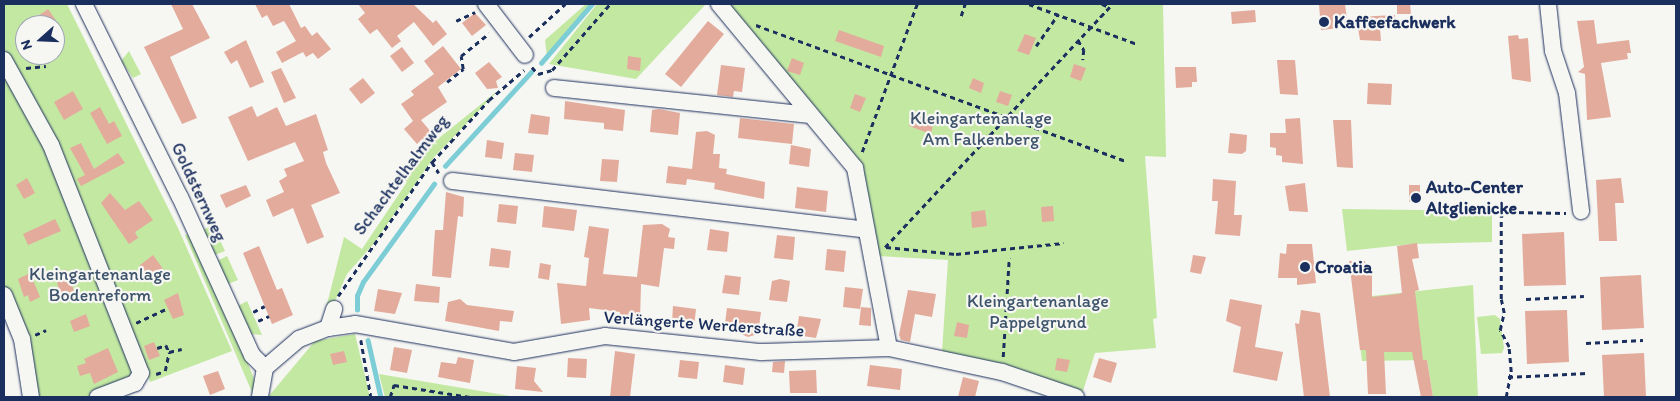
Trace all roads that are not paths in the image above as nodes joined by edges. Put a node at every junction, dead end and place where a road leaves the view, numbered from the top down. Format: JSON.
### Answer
{"nodes":[{"id":1,"x":84,"y":4,"type":"edge"},
{"id":2,"x":719,"y":4,"type":"edge"},
{"id":3,"x":1548,"y":4,"type":"edge"},
{"id":4,"x":483,"y":6,"type":"edge"},
{"id":5,"x":525,"y":56,"type":"road end"},
{"id":6,"x":7,"y":69,"type":"edge"},
{"id":7,"x":554,"y":88,"type":"dead end"},
{"id":8,"x":810,"y":115,"type":"junction"},
{"id":9,"x":452,"y":181,"type":"dead end"},
{"id":10,"x":1577,"y":212,"type":"road end"},
{"id":11,"x":866,"y":230,"type":"junction"},
{"id":12,"x":4,"y":295,"type":"edge"},
{"id":13,"x":334,"y":309,"type":"road end"},
{"id":14,"x":328,"y":328,"type":"junction"},
{"id":15,"x":889,"y":348,"type":"junction"},
{"id":16,"x":265,"y":368,"type":"junction"},
{"id":17,"x":31,"y":397,"type":"edge"},
{"id":18,"x":98,"y":397,"type":"edge"},
{"id":19,"x":260,"y":397,"type":"edge"},
{"id":20,"x":1076,"y":397,"type":"edge"}],
"edges":[{"from":1,"to":16,"type":"street","name":"Goldsternweg"},
{"from":2,"to":8,"type":"street"},
{"from":3,"to":10,"type":"street"},
{"from":4,"to":5,"type":"street"},
{"from":6,"to":18,"type":"street"},
{"from":7,"to":8,"type":"street"},
{"from":8,"to":11,"type":"street"},
{"from":9,"to":11,"type":"street"},
{"from":11,"to":15,"type":"street"},
{"from":12,"to":17,"type":"street"},
{"from":13,"to":14,"type":"street"},
{"from":14,"to":15,"type":"street","name":"Verlängerte Werderstraße"},
{"from":14,"to":16,"type":"street","name":"Verlängerte Werderstraße"},
{"from":15,"to":20,"type":"street","name":"Verlängerte Werderstraße"},
{"from":16,"to":19,"type":"street"}]}
